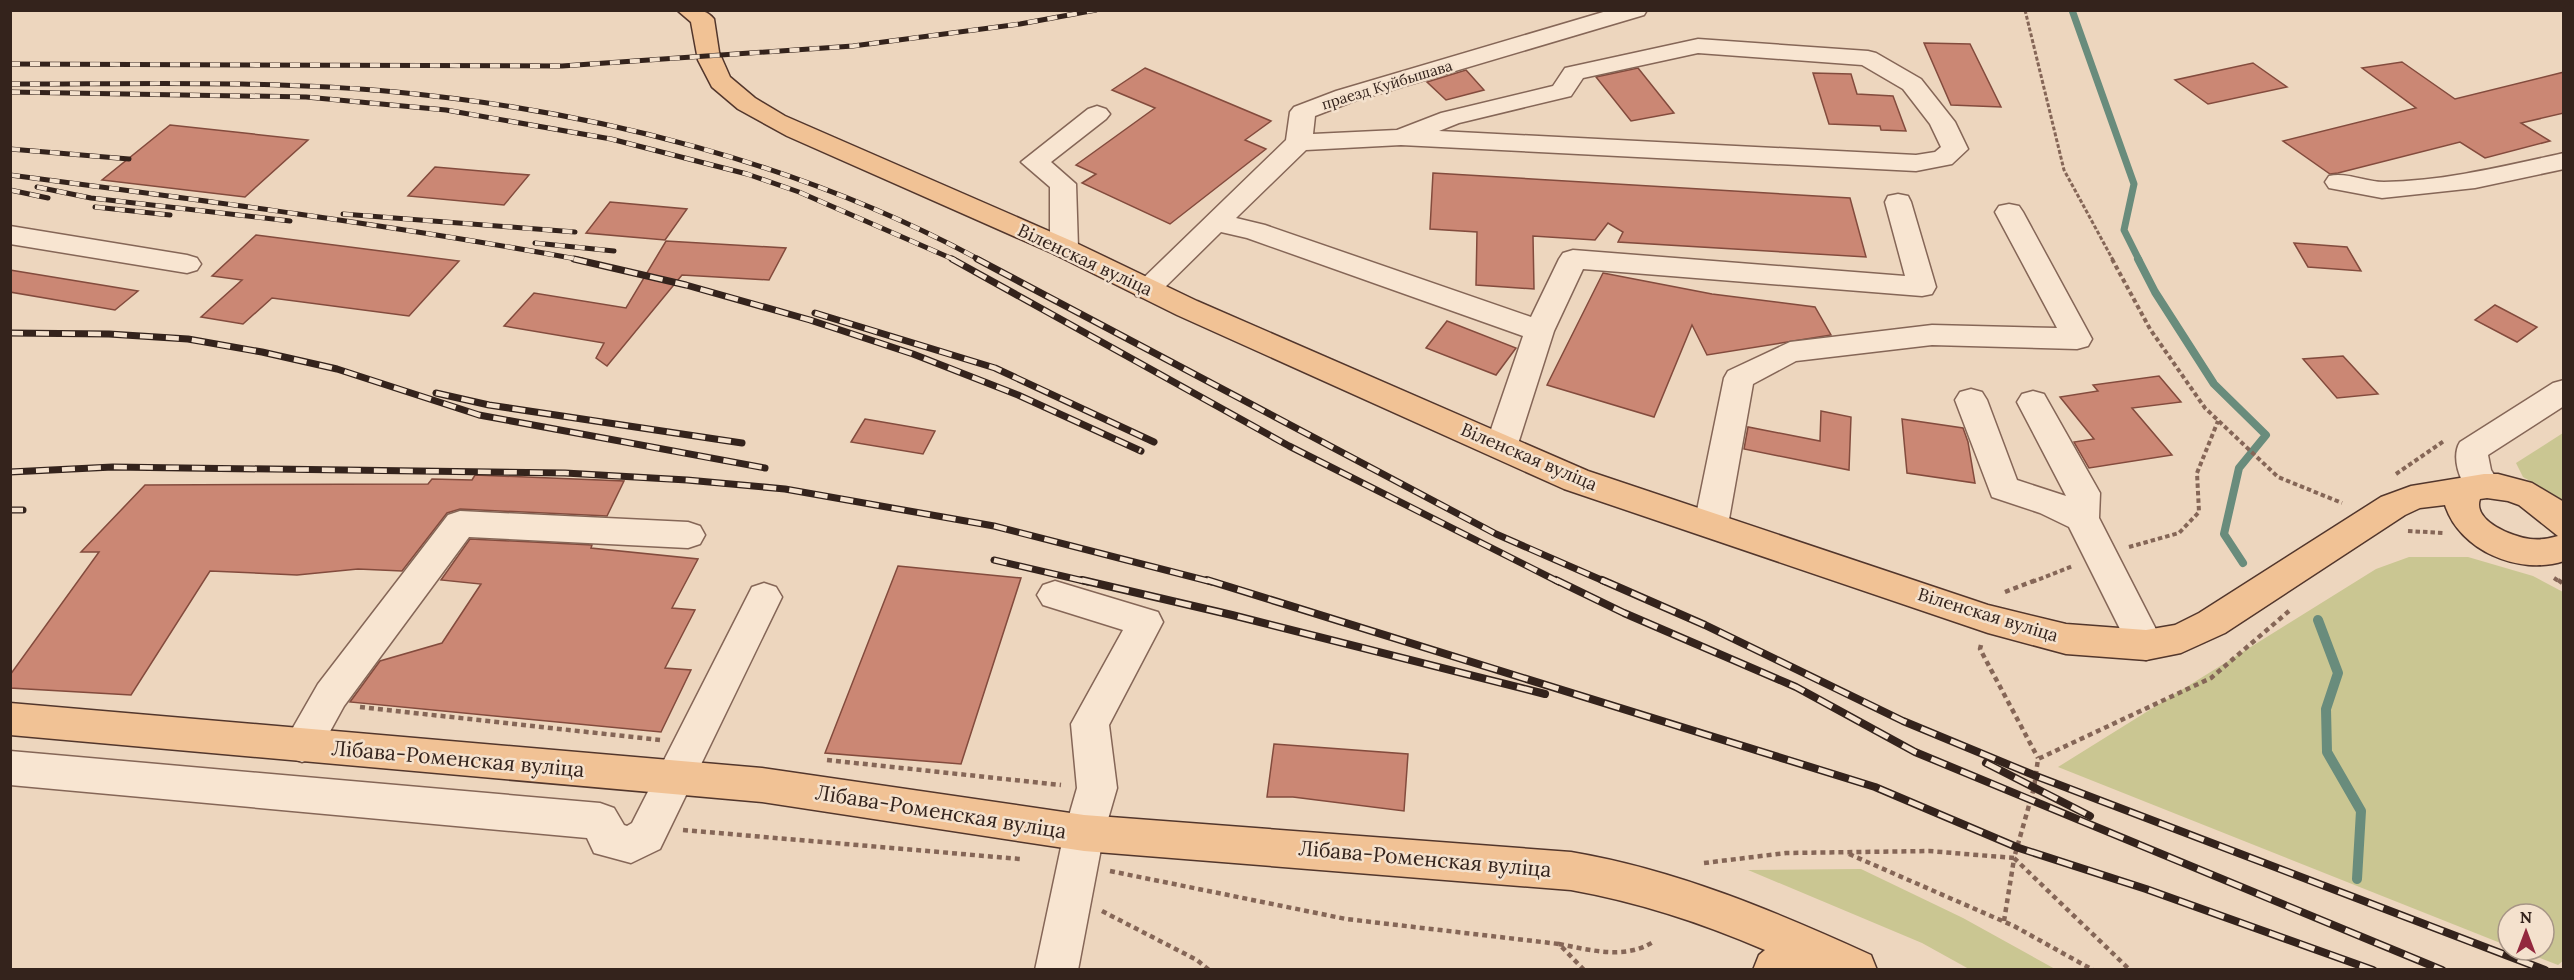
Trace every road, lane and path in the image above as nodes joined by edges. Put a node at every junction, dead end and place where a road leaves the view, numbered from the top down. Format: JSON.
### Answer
{"nodes":[{"id":1,"x":1636,"y":10,"type":"edge"},
{"id":2,"x":2025,"y":10,"type":"edge"},
{"id":3,"x":698,"y":13,"type":"edge"},
{"id":4,"x":1096,"y":114,"type":"dead end"},
{"id":5,"x":1401,"y":137,"type":"junction"},
{"id":6,"x":1299,"y":142,"type":"junction"},
{"id":7,"x":2564,"y":161,"type":"edge"},
{"id":8,"x":2338,"y":182,"type":"dead end"},
{"id":9,"x":1898,"y":202,"type":"dead end"},
{"id":10,"x":2009,"y":212,"type":"dead end"},
{"id":11,"x":1215,"y":222,"type":"junction"},
{"id":12,"x":10,"y":235,"type":"edge"},
{"id":13,"x":1064,"y":248,"type":"junction"},
{"id":14,"x":188,"y":264,"type":"dead end"},
{"id":15,"x":1146,"y":289,"type":"junction"},
{"id":16,"x":1539,"y":331,"type":"junction"},
{"id":17,"x":2564,"y":391,"type":"edge"},
{"id":18,"x":1971,"y":400,"type":"dead end"},
{"id":19,"x":2033,"y":402,"type":"dead end"},
{"id":20,"x":2218,"y":421,"type":"junction"},
{"id":21,"x":1501,"y":447,"type":"junction"},
{"id":22,"x":2476,"y":488,"type":"junction"},
{"id":23,"x":2347,"y":506,"type":"dead end"},
{"id":24,"x":2403,"y":511,"type":"junction"},
{"id":25,"x":2082,"y":518,"type":"junction"},
{"id":26,"x":1711,"y":525,"type":"junction"},
{"id":27,"x":2465,"y":532,"type":"junction"},
{"id":28,"x":688,"y":535,"type":"dead end"},
{"id":29,"x":2559,"y":545,"type":"edge"},
{"id":30,"x":2101,"y":555,"type":"junction"},
{"id":31,"x":2004,"y":592,"type":"dead end"},
{"id":32,"x":1055,"y":595,"type":"dead end"},
{"id":33,"x":764,"y":597,"type":"dead end"},
{"id":34,"x":2296,"y":606,"type":"dead end"},
{"id":35,"x":2146,"y":645,"type":"junction"},
{"id":36,"x":10,"y":718,"type":"edge"},
{"id":37,"x":302,"y":745,"type":"junction"},
{"id":38,"x":10,"y":768,"type":"edge"},
{"id":39,"x":676,"y":777,"type":"junction"},
{"id":40,"x":651,"y":828,"type":"junction"},
{"id":41,"x":1846,"y":852,"type":"junction"},
{"id":42,"x":2014,"y":858,"type":"junction"},
{"id":43,"x":1078,"y":864,"type":"junction"},
{"id":44,"x":1704,"y":864,"type":"dead end"},
{"id":45,"x":2004,"y":921,"type":"junction"},
{"id":46,"x":1653,"y":942,"type":"dead end"},
{"id":47,"x":1559,"y":944,"type":"junction"},
{"id":48,"x":1789,"y":958,"type":"edge"},
{"id":49,"x":1056,"y":969,"type":"edge"},
{"id":50,"x":1209,"y":969,"type":"edge"},
{"id":51,"x":1584,"y":969,"type":"edge"},
{"id":52,"x":1856,"y":969,"type":"edge"},
{"id":53,"x":2093,"y":969,"type":"edge"},
{"id":54,"x":2130,"y":969,"type":"edge"}],
"edges":[{"from":1,"to":6,"type":"street","name":"праезд Куйбышава"},
{"from":2,"to":20,"type":"path"},
{"from":3,"to":13,"type":"main road","name":"Віленская вуліца"},
{"from":4,"to":13,"type":"street"},
{"from":5,"to":5,"type":"street"},
{"from":5,"to":6,"type":"street"},
{"from":6,"to":11,"type":"street"},
{"from":7,"to":8,"type":"street"},
{"from":9,"to":16,"type":"street"},
{"from":10,"to":26,"type":"street"},
{"from":11,"to":15,"type":"street"},
{"from":11,"to":16,"type":"street"},
{"from":12,"to":14,"type":"street"},
{"from":13,"to":15,"type":"main road","name":"Віленская вуліца"},
{"from":15,"to":21,"type":"main road","name":"Віленская вуліца"},
{"from":16,"to":21,"type":"street"},
{"from":17,"to":22,"type":"street"},
{"from":18,"to":25,"type":"street"},
{"from":19,"to":25,"type":"street"},
{"from":20,"to":23,"type":"path"},
{"from":20,"to":30,"type":"path"},
{"from":21,"to":26,"type":"main road","name":"Віленская вуліца"},
{"from":22,"to":24,"type":"main road"},
{"from":22,"to":27,"type":"main road"},
{"from":22,"to":29,"type":"main road"},
{"from":24,"to":27,"type":"path"},
{"from":24,"to":27,"type":"main road"},
{"from":24,"to":35,"type":"main road","name":"Віленская вуліца"},
{"from":25,"to":30,"type":"street"},
{"from":26,"to":35,"type":"main road","name":"Віленская вуліца"},
{"from":27,"to":29,"type":"main road"},
{"from":28,"to":37,"type":"street"},
{"from":30,"to":31,"type":"path"},
{"from":30,"to":35,"type":"street"},
{"from":32,"to":43,"type":"street"},
{"from":33,"to":39,"type":"street"},
{"from":34,"to":42,"type":"path"},
{"from":36,"to":37,"type":"main road","name":"Лібава-Роменская вуліца"},
{"from":37,"to":39,"type":"main road","name":"Лібава-Роменская вуліца"},
{"from":38,"to":40,"type":"street"},
{"from":39,"to":40,"type":"street"},
{"from":39,"to":43,"type":"main road","name":"Лібава-Роменская вуліца"},
{"from":40,"to":43,"type":"path"},
{"from":41,"to":42,"type":"path"},
{"from":41,"to":44,"type":"path"},
{"from":41,"to":45,"type":"path"},
{"from":42,"to":45,"type":"path"},
{"from":42,"to":54,"type":"path"},
{"from":43,"to":47,"type":"path"},
{"from":43,"to":48,"type":"main road","name":"Лібава-Роменская вуліца"},
{"from":43,"to":49,"type":"street"},
{"from":43,"to":50,"type":"path"},
{"from":45,"to":53,"type":"path"},
{"from":46,"to":47,"type":"path"},
{"from":47,"to":51,"type":"path"},
{"from":48,"to":52,"type":"main road","name":"Лібава-Роменская вуліца"}]}
